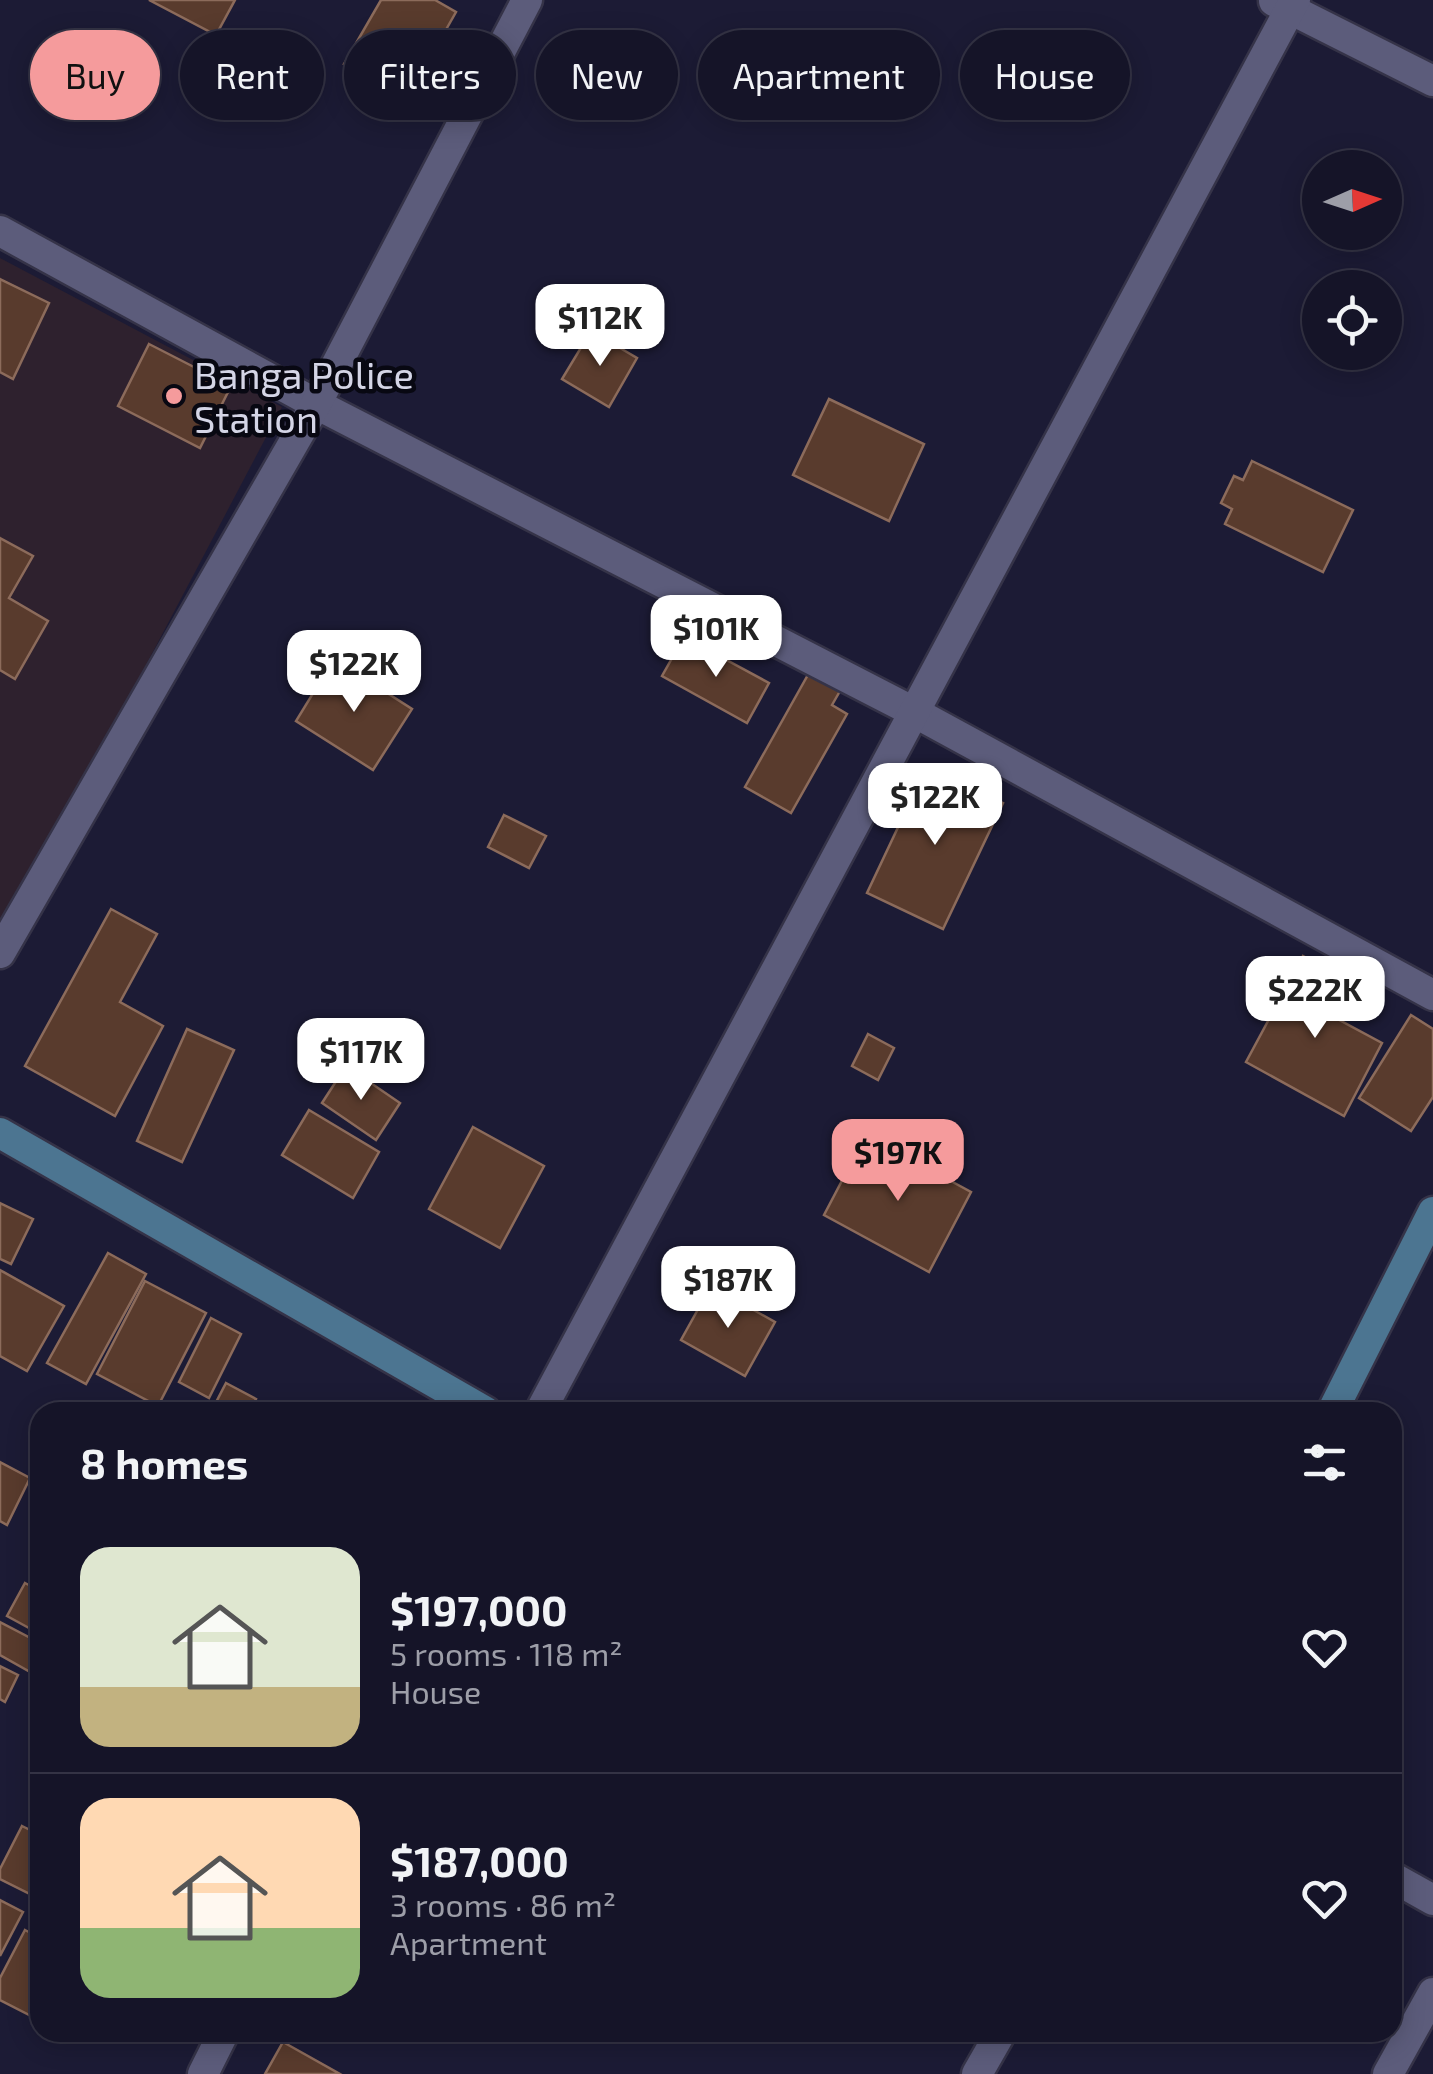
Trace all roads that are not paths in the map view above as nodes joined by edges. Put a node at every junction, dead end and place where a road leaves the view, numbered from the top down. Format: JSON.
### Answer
{"nodes":[{"id":1,"x":526,"y":0,"type":"edge"},
{"id":2,"x":1286,"y":3,"type":"edge"},
{"id":3,"x":1433,"y":81,"type":"edge"},
{"id":4,"x":0,"y":231,"type":"edge"},
{"id":5,"x":316,"y":404,"type":"junction"},
{"id":6,"x":914,"y":712,"type":"junction"},
{"id":7,"x":0,"y":953,"type":"edge"},
{"id":8,"x":1433,"y":995,"type":"edge"},
{"id":9,"x":0,"y":1133,"type":"edge"},
{"id":10,"x":1433,"y":1212,"type":"edge"},
{"id":11,"x":469,"y":1402,"type":"edge"},
{"id":12,"x":545,"y":1402,"type":"edge"},
{"id":13,"x":1337,"y":1402,"type":"edge"},
{"id":14,"x":1402,"y":1883,"type":"edge"},
{"id":15,"x":1433,"y":1900,"type":"edge"},
{"id":16,"x":1433,"y":1994,"type":"edge"},
{"id":17,"x":219,"y":2042,"type":"edge"},
{"id":18,"x":995,"y":2042,"type":"edge"},
{"id":19,"x":203,"y":2074,"type":"edge"},
{"id":20,"x":977,"y":2074,"type":"edge"},
{"id":21,"x":1388,"y":2074,"type":"edge"}],
"edges":[{"from":1,"to":5,"type":"street"},
{"from":2,"to":3,"type":"street"},
{"from":2,"to":6,"type":"street"},
{"from":4,"to":5,"type":"street"},
{"from":5,"to":6,"type":"street"},
{"from":5,"to":7,"type":"street"},
{"from":6,"to":8,"type":"street"},
{"from":6,"to":12,"type":"street"},
{"from":9,"to":11,"type":"main road"},
{"from":10,"to":13,"type":"main road"},
{"from":14,"to":15,"type":"street"},
{"from":16,"to":21,"type":"street"},
{"from":17,"to":19,"type":"street"},
{"from":18,"to":20,"type":"street"}]}
